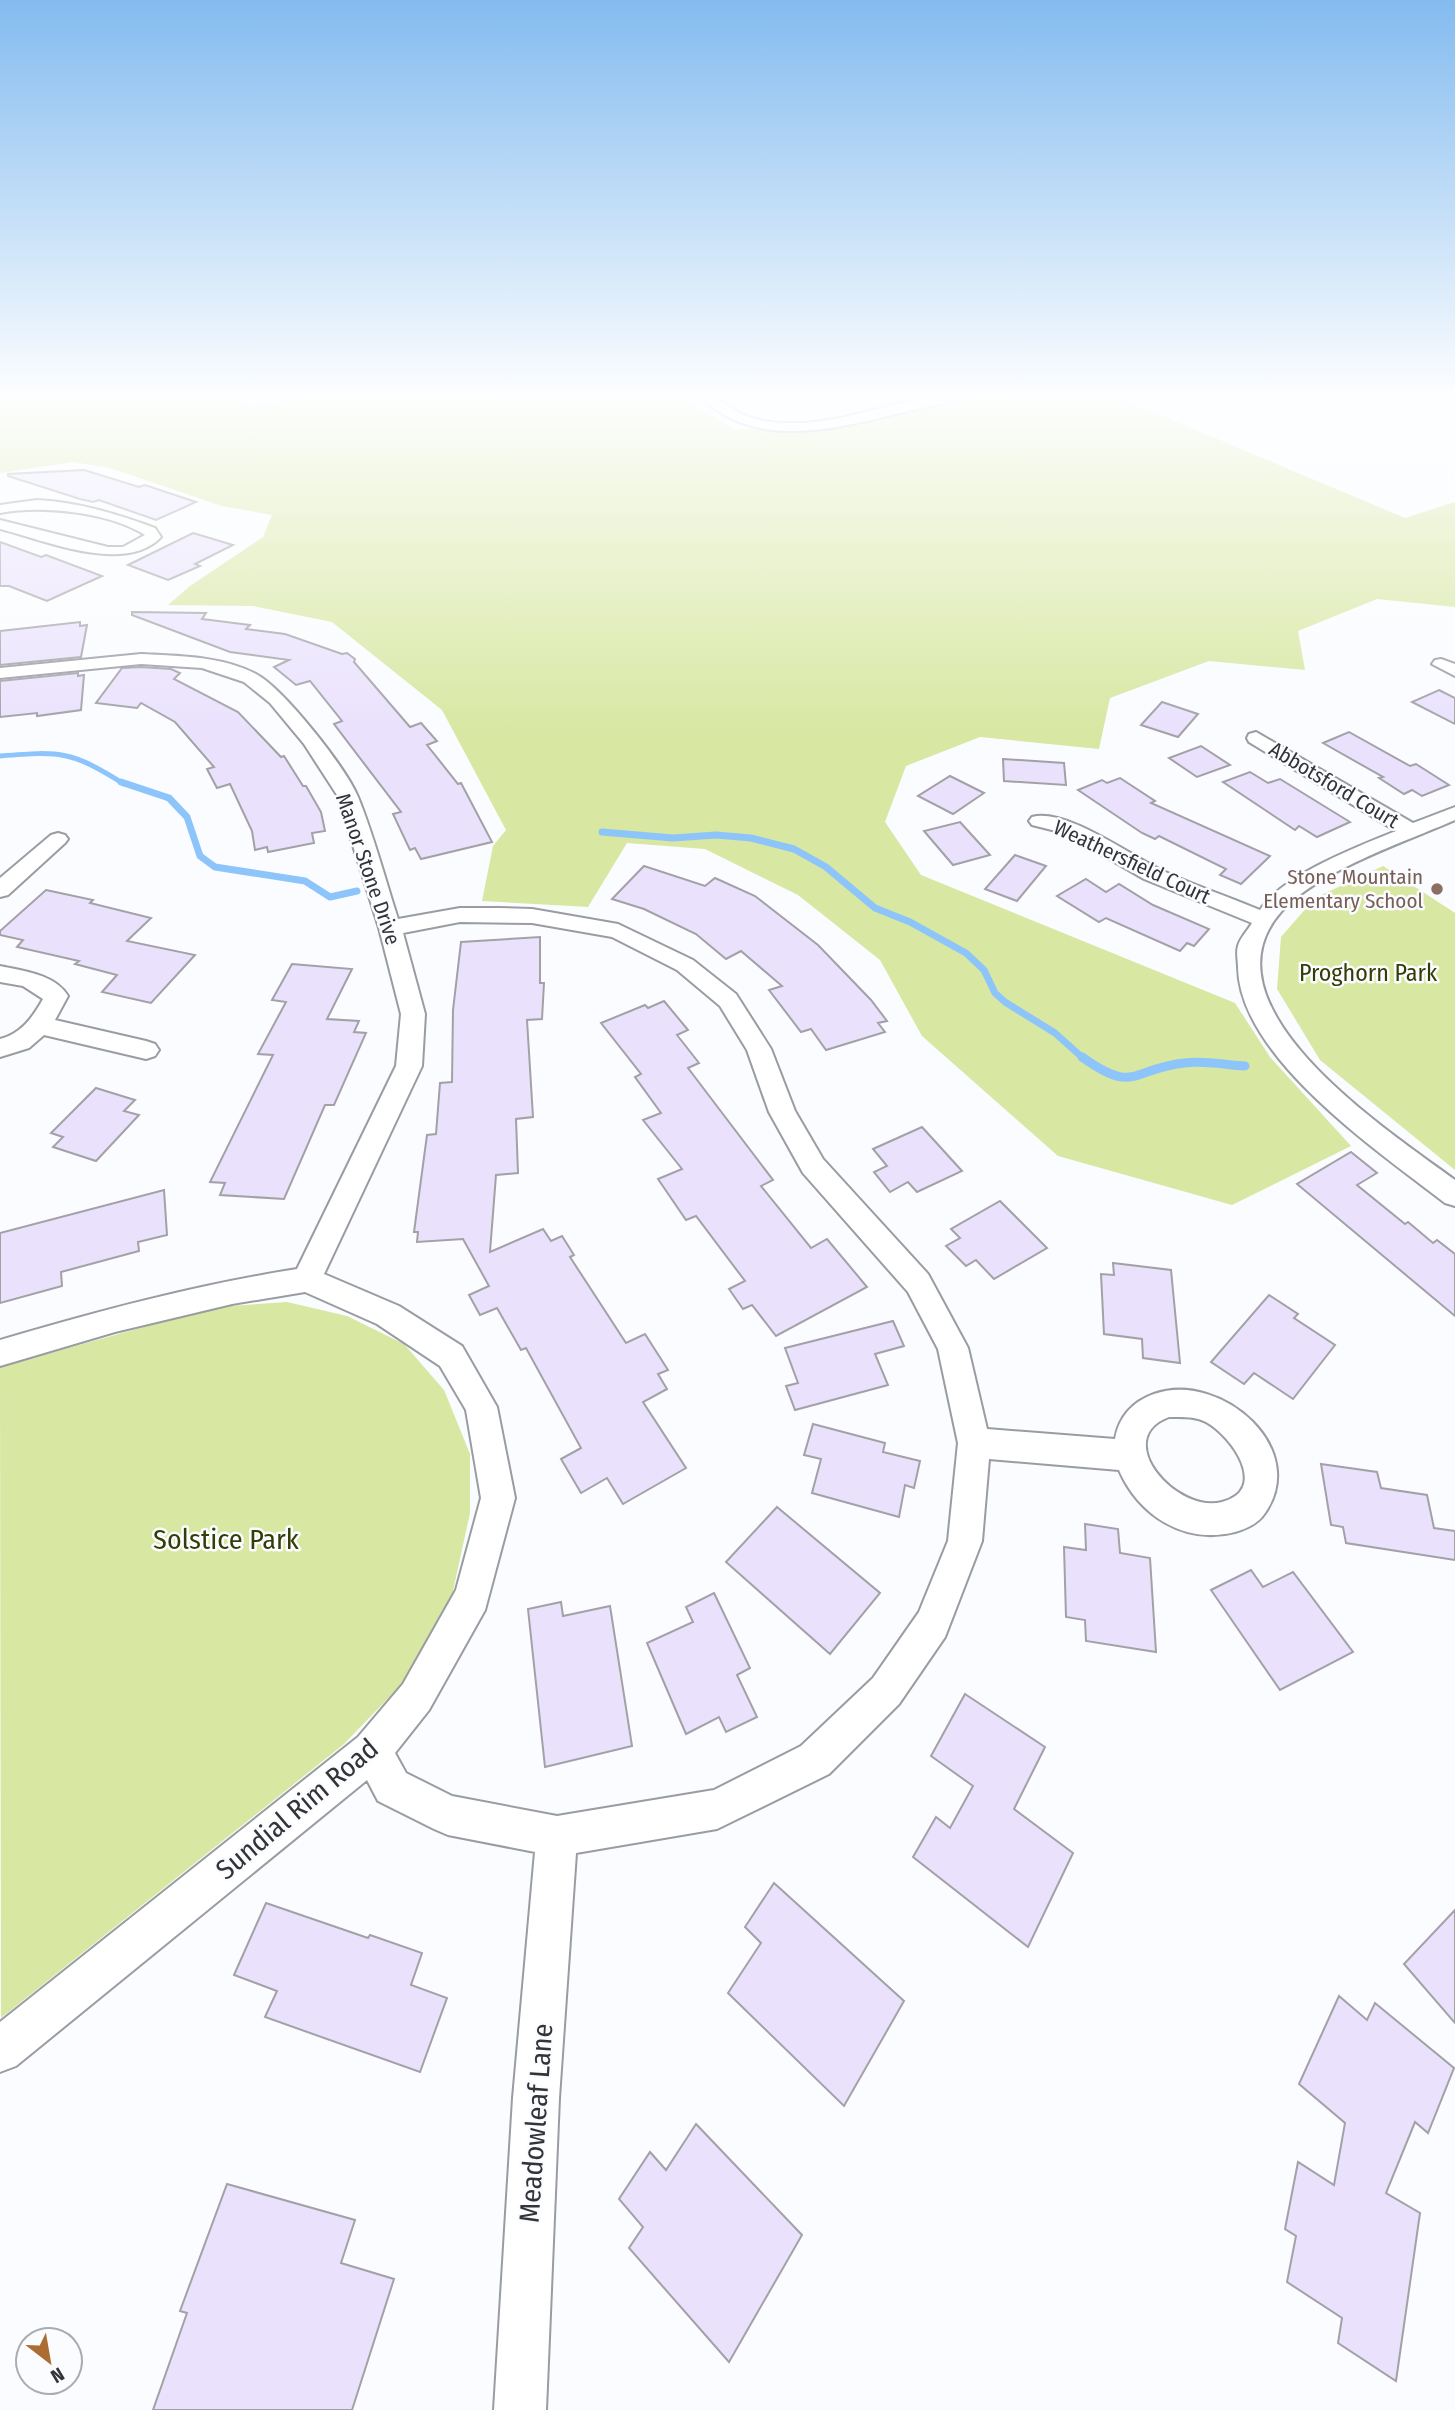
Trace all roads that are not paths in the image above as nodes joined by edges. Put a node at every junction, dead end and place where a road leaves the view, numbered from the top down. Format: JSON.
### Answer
{"nodes":[{"id":1,"x":65,"y":507,"type":"edge"},
{"id":2,"x":0,"y":524,"type":"edge"},
{"id":3,"x":0,"y":673,"type":"edge"},
{"id":4,"x":1256,"y":738,"type":"dead end"},
{"id":5,"x":1455,"y":813,"type":"edge"},
{"id":6,"x":1039,"y":821,"type":"dead end"},
{"id":7,"x":1413,"y":832,"type":"junction"},
{"id":8,"x":58,"y":839,"type":"dead end"},
{"id":9,"x":0,"y":890,"type":"edge"},
{"id":10,"x":1264,"y":919,"type":"junction"},
{"id":11,"x":390,"y":928,"type":"junction"},
{"id":12,"x":0,"y":974,"type":"edge"},
{"id":13,"x":42,"y":1026,"type":"junction"},
{"id":14,"x":0,"y":1048,"type":"edge"},
{"id":15,"x":146,"y":1050,"type":"dead end"},
{"id":16,"x":1455,"y":1195,"type":"edge"},
{"id":17,"x":307,"y":1280,"type":"junction"},
{"id":18,"x":0,"y":1353,"type":"edge"},
{"id":19,"x":974,"y":1443,"type":"junction"},
{"id":20,"x":1131,"y":1456,"type":"dead end"},
{"id":21,"x":372,"y":1751,"type":"junction"},
{"id":22,"x":557,"y":1836,"type":"junction"},
{"id":23,"x":0,"y":2050,"type":"edge"},
{"id":24,"x":520,"y":2410,"type":"edge"}],
"edges":[{"from":1,"to":2,"type":"street"},
{"from":3,"to":11,"type":"street","name":"Manor Stone Drive"},
{"from":4,"to":7,"type":"street","name":"Abbotsford Court"},
{"from":5,"to":7,"type":"street"},
{"from":6,"to":10,"type":"street","name":"Weathersfield Court"},
{"from":7,"to":10,"type":"street"},
{"from":8,"to":9,"type":"street"},
{"from":10,"to":16,"type":"street"},
{"from":11,"to":17,"type":"street","name":"Manor Stone Drive"},
{"from":11,"to":19,"type":"street"},
{"from":12,"to":13,"type":"street"},
{"from":13,"to":14,"type":"street"},
{"from":13,"to":15,"type":"street"},
{"from":17,"to":18,"type":"street"},
{"from":17,"to":21,"type":"street","name":"Sundial Rim Road"},
{"from":19,"to":20,"type":"street"},
{"from":19,"to":22,"type":"street"},
{"from":21,"to":22,"type":"street"},
{"from":21,"to":23,"type":"street","name":"Sundial Rim Road"},
{"from":22,"to":24,"type":"street","name":"Meadowleaf Lane"}]}
